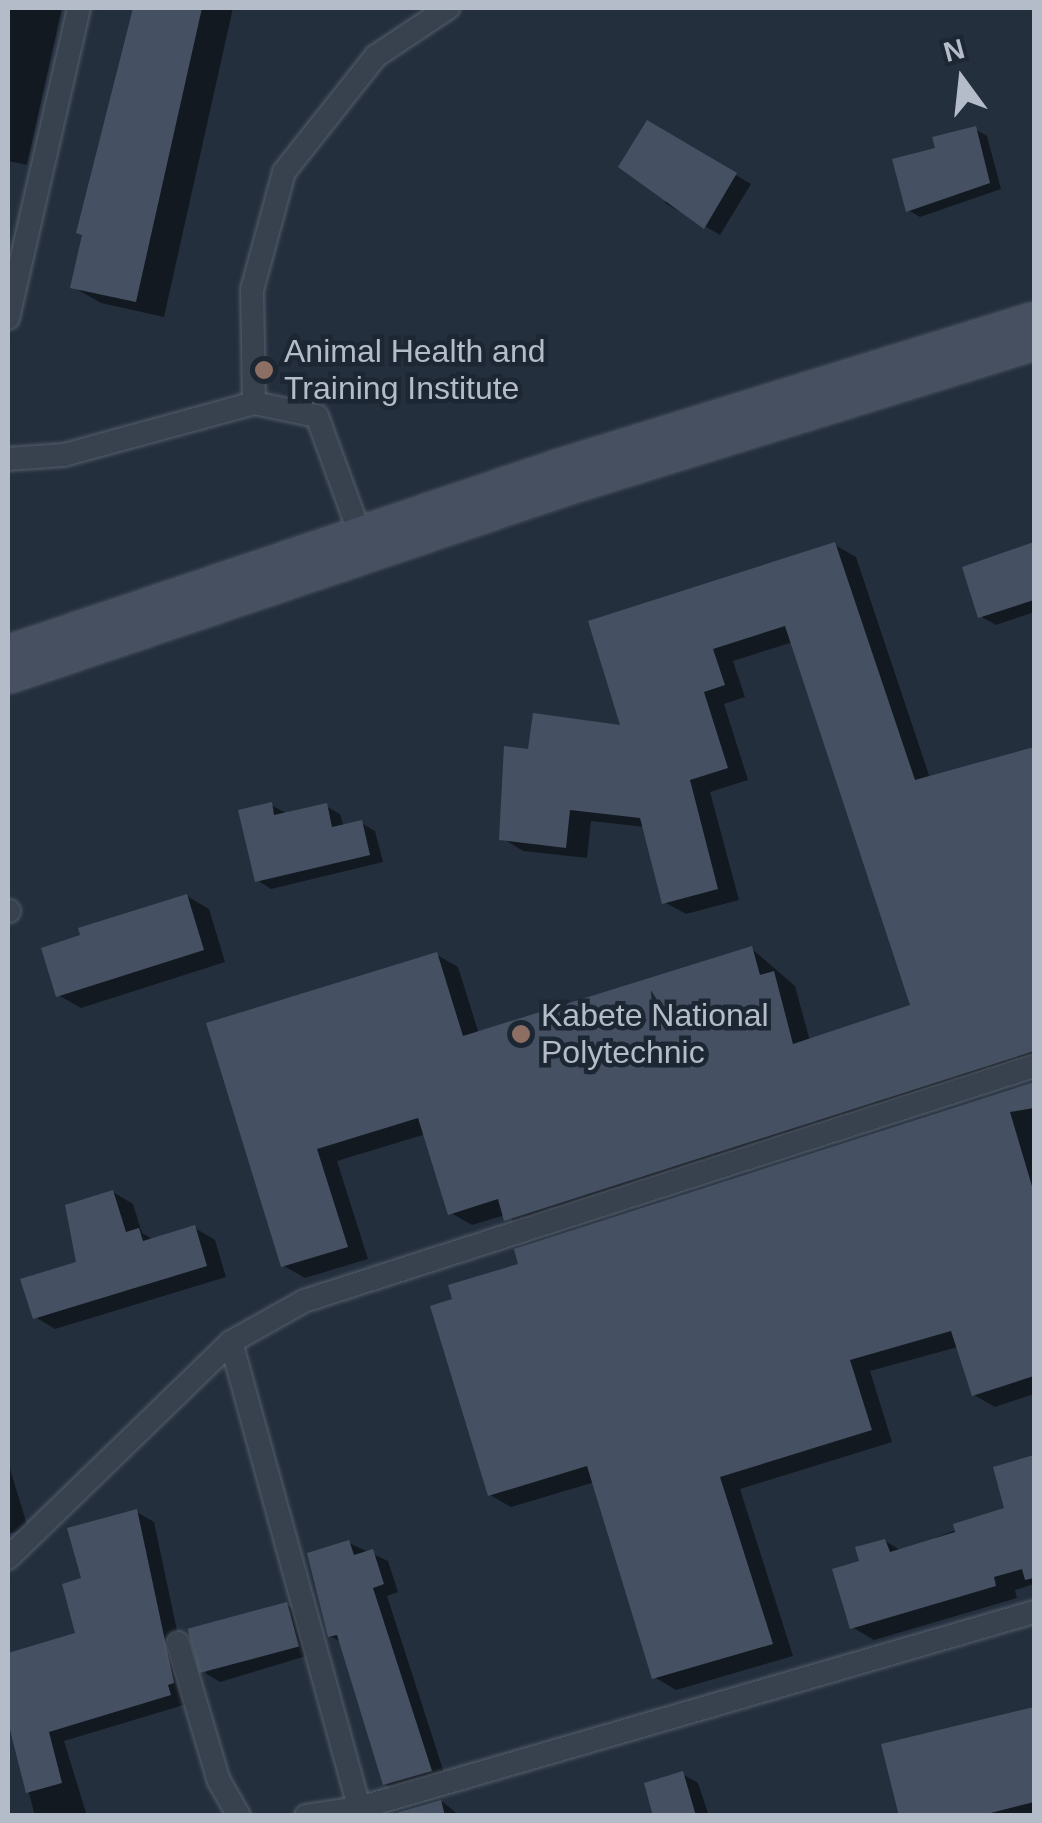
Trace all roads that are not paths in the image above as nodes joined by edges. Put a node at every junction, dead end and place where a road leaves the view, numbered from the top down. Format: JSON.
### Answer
{"nodes":[{"id":1,"x":80,"y":8,"type":"edge"},
{"id":2,"x":448,"y":8,"type":"edge"},
{"id":3,"x":8,"y":318,"type":"edge"},
{"id":4,"x":1034,"y":331,"type":"edge"},
{"id":5,"x":254,"y":403,"type":"junction"},
{"id":6,"x":8,"y":459,"type":"edge"},
{"id":7,"x":365,"y":548,"type":"junction"},
{"id":8,"x":8,"y":664,"type":"edge"},
{"id":9,"x":1034,"y":1066,"type":"edge"},
{"id":10,"x":231,"y":1342,"type":"junction"},
{"id":11,"x":8,"y":1558,"type":"edge"},
{"id":12,"x":1034,"y":1612,"type":"edge"},
{"id":13,"x":178,"y":1644,"type":"dead end"},
{"id":14,"x":360,"y":1812,"type":"edge"},
{"id":15,"x":238,"y":1816,"type":"edge"},
{"id":16,"x":306,"y":1816,"type":"edge"}],
"edges":[{"from":1,"to":3,"type":"lane"},
{"from":2,"to":5,"type":"lane"},
{"from":4,"to":7,"type":"street"},
{"from":5,"to":6,"type":"lane"},
{"from":5,"to":7,"type":"lane"},
{"from":7,"to":8,"type":"street"},
{"from":9,"to":10,"type":"lane"},
{"from":10,"to":11,"type":"lane"},
{"from":10,"to":14,"type":"lane"},
{"from":12,"to":14,"type":"lane"},
{"from":13,"to":15,"type":"lane"},
{"from":14,"to":16,"type":"lane"}]}
